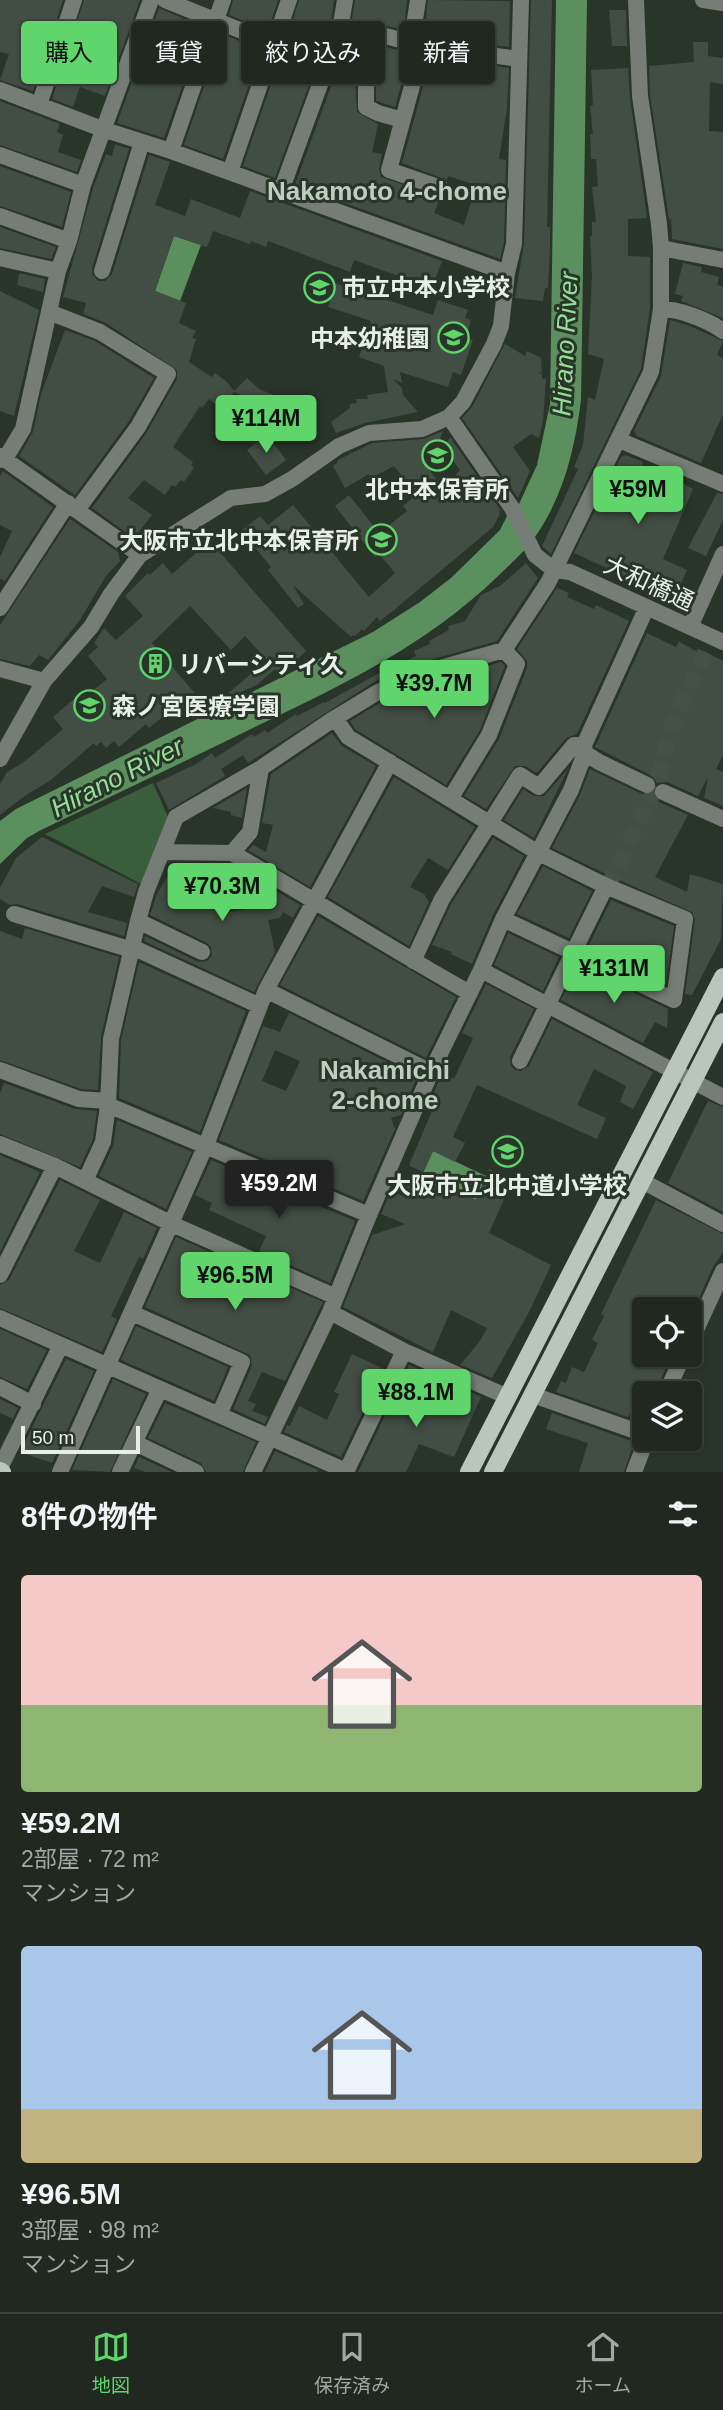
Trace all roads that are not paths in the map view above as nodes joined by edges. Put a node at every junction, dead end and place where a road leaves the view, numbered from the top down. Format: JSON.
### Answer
{"nodes":[{"id":1,"x":74,"y":0,"type":"edge"},
{"id":2,"x":151,"y":0,"type":"edge"},
{"id":3,"x":165,"y":0,"type":"edge"},
{"id":4,"x":223,"y":0,"type":"edge"},
{"id":5,"x":289,"y":0,"type":"edge"},
{"id":6,"x":345,"y":0,"type":"edge"},
{"id":7,"x":418,"y":0,"type":"edge"},
{"id":8,"x":521,"y":0,"type":"edge"},
{"id":9,"x":636,"y":0,"type":"edge"},
{"id":10,"x":703,"y":0,"type":"edge"},
{"id":11,"x":723,"y":4,"type":"edge"},
{"id":12,"x":216,"y":20,"type":"junction"},
{"id":13,"x":282,"y":21,"type":"edge"},
{"id":14,"x":342,"y":21,"type":"edge"},
{"id":15,"x":415,"y":21,"type":"edge"},
{"id":16,"x":241,"y":30,"type":"edge"},
{"id":17,"x":495,"y":56,"type":"edge"},
{"id":18,"x":519,"y":59,"type":"junction"},
{"id":19,"x":260,"y":84,"type":"edge"},
{"id":20,"x":320,"y":84,"type":"edge"},
{"id":21,"x":366,"y":84,"type":"edge"},
{"id":22,"x":412,"y":84,"type":"edge"},
{"id":23,"x":0,"y":90,"type":"edge"},
{"id":24,"x":39,"y":105,"type":"junction"},
{"id":25,"x":402,"y":120,"type":"junction"},
{"id":26,"x":103,"y":130,"type":"junction"},
{"id":27,"x":142,"y":142,"type":"junction"},
{"id":28,"x":171,"y":151,"type":"junction"},
{"id":29,"x":0,"y":155,"type":"edge"},
{"id":30,"x":230,"y":172,"type":"junction"},
{"id":31,"x":83,"y":185,"type":"junction"},
{"id":32,"x":441,"y":188,"type":"dead end"},
{"id":33,"x":281,"y":191,"type":"junction"},
{"id":34,"x":0,"y":216,"type":"edge"},
{"id":35,"x":69,"y":241,"type":"junction"},
{"id":36,"x":661,"y":248,"type":"junction"},
{"id":37,"x":0,"y":258,"type":"edge"},
{"id":38,"x":723,"y":260,"type":"edge"},
{"id":39,"x":58,"y":271,"type":"junction"},
{"id":40,"x":102,"y":271,"type":"dead end"},
{"id":41,"x":507,"y":273,"type":"junction"},
{"id":42,"x":661,"y":309,"type":"junction"},
{"id":43,"x":49,"y":312,"type":"junction"},
{"id":44,"x":723,"y":331,"type":"edge"},
{"id":45,"x":449,"y":417,"type":"junction"},
{"id":46,"x":619,"y":440,"type":"junction"},
{"id":47,"x":2,"y":458,"type":"edge"},
{"id":48,"x":723,"y":484,"type":"edge"},
{"id":49,"x":72,"y":506,"type":"junction"},
{"id":50,"x":723,"y":554,"type":"edge"},
{"id":51,"x":140,"y":555,"type":"junction"},
{"id":52,"x":554,"y":570,"type":"junction"},
{"id":53,"x":647,"y":607,"type":"junction"},
{"id":54,"x":0,"y":608,"type":"edge"},
{"id":55,"x":690,"y":627,"type":"junction"},
{"id":56,"x":713,"y":644,"type":"edge"},
{"id":57,"x":504,"y":650,"type":"junction"},
{"id":58,"x":0,"y":669,"type":"edge"},
{"id":59,"x":44,"y":681,"type":"junction"},
{"id":60,"x":335,"y":718,"type":"junction"},
{"id":61,"x":584,"y":749,"type":"junction"},
{"id":62,"x":0,"y":759,"type":"edge"},
{"id":63,"x":390,"y":762,"type":"junction"},
{"id":64,"x":261,"y":768,"type":"junction"},
{"id":65,"x":647,"y":785,"type":"dead end"},
{"id":66,"x":663,"y":792,"type":"dead end"},
{"id":67,"x":450,"y":799,"type":"junction"},
{"id":68,"x":723,"y":819,"type":"edge"},
{"id":69,"x":489,"y":823,"type":"junction"},
{"id":70,"x":162,"y":852,"type":"junction"},
{"id":71,"x":537,"y":852,"type":"junction"},
{"id":72,"x":232,"y":853,"type":"junction"},
{"id":73,"x":606,"y":886,"type":"junction"},
{"id":74,"x":315,"y":900,"type":"junction"},
{"id":75,"x":14,"y":914,"type":"dead end"},
{"id":76,"x":503,"y":919,"type":"junction"},
{"id":77,"x":138,"y":921,"type":"junction"},
{"id":78,"x":132,"y":949,"type":"junction"},
{"id":79,"x":202,"y":952,"type":"dead end"},
{"id":80,"x":574,"y":953,"type":"junction"},
{"id":81,"x":413,"y":961,"type":"junction"},
{"id":82,"x":481,"y":970,"type":"junction"},
{"id":83,"x":723,"y":976,"type":"edge"},
{"id":84,"x":266,"y":990,"type":"junction"},
{"id":85,"x":470,"y":993,"type":"junction"},
{"id":86,"x":260,"y":1006,"type":"junction"},
{"id":87,"x":547,"y":1007,"type":"junction"},
{"id":88,"x":723,"y":1022,"type":"edge"},
{"id":89,"x":520,"y":1061,"type":"dead end"},
{"id":90,"x":0,"y":1070,"type":"edge"},
{"id":91,"x":431,"y":1072,"type":"junction"},
{"id":92,"x":675,"y":1072,"type":"junction"},
{"id":93,"x":692,"y":1081,"type":"junction"},
{"id":94,"x":723,"y":1097,"type":"edge"},
{"id":95,"x":108,"y":1103,"type":"junction"},
{"id":96,"x":0,"y":1144,"type":"edge"},
{"id":97,"x":206,"y":1145,"type":"junction"},
{"id":98,"x":55,"y":1166,"type":"junction"},
{"id":99,"x":85,"y":1181,"type":"junction"},
{"id":100,"x":642,"y":1181,"type":"junction"},
{"id":101,"x":369,"y":1215,"type":"junction"},
{"id":102,"x":172,"y":1224,"type":"junction"},
{"id":103,"x":723,"y":1224,"type":"edge"},
{"id":104,"x":5,"y":1251,"type":"edge"},
{"id":105,"x":723,"y":1271,"type":"edge"},
{"id":106,"x":0,"y":1275,"type":"edge"},
{"id":107,"x":333,"y":1304,"type":"junction"},
{"id":108,"x":132,"y":1313,"type":"junction"},
{"id":109,"x":702,"y":1317,"type":"edge"},
{"id":110,"x":0,"y":1318,"type":"edge"},
{"id":111,"x":61,"y":1345,"type":"junction"},
{"id":112,"x":404,"y":1351,"type":"junction"},
{"id":113,"x":109,"y":1366,"type":"junction"},
{"id":114,"x":0,"y":1387,"type":"edge"},
{"id":115,"x":160,"y":1389,"type":"junction"},
{"id":116,"x":533,"y":1395,"type":"junction"},
{"id":117,"x":508,"y":1397,"type":"junction"},
{"id":118,"x":33,"y":1404,"type":"junction"},
{"id":119,"x":219,"y":1415,"type":"junction"},
{"id":120,"x":632,"y":1430,"type":"edge"},
{"id":121,"x":269,"y":1437,"type":"junction"},
{"id":122,"x":135,"y":1443,"type":"junction"},
{"id":123,"x":642,"y":1451,"type":"edge"},
{"id":124,"x":1,"y":1470,"type":"edge"},
{"id":125,"x":60,"y":1472,"type":"edge"},
{"id":126,"x":120,"y":1472,"type":"edge"},
{"id":127,"x":196,"y":1472,"type":"edge"},
{"id":128,"x":253,"y":1472,"type":"edge"},
{"id":129,"x":346,"y":1472,"type":"edge"},
{"id":130,"x":469,"y":1472,"type":"edge"},
{"id":131,"x":493,"y":1472,"type":"edge"},
{"id":132,"x":634,"y":1472,"type":"edge"}],
"edges":[{"from":1,"to":24,"type":"street"},
{"from":2,"to":26,"type":"street"},
{"from":3,"to":12,"type":"street"},
{"from":4,"to":12,"type":"street"},
{"from":5,"to":13,"type":"street"},
{"from":6,"to":14,"type":"street"},
{"from":7,"to":15,"type":"street"},
{"from":8,"to":18,"type":"street"},
{"from":9,"to":36,"type":"street"},
{"from":10,"to":11,"type":"street"},
{"from":12,"to":16,"type":"street"},
{"from":12,"to":28,"type":"street"},
{"from":17,"to":18,"type":"street"},
{"from":18,"to":41,"type":"street"},
{"from":19,"to":30,"type":"street"},
{"from":20,"to":33,"type":"street"},
{"from":21,"to":25,"type":"street"},
{"from":22,"to":25,"type":"street"},
{"from":23,"to":24,"type":"street"},
{"from":24,"to":26,"type":"street"},
{"from":25,"to":32,"type":"street"},
{"from":26,"to":27,"type":"street"},
{"from":26,"to":31,"type":"street"},
{"from":27,"to":28,"type":"street"},
{"from":27,"to":40,"type":"street"},
{"from":28,"to":30,"type":"street"},
{"from":29,"to":31,"type":"street"},
{"from":30,"to":33,"type":"street"},
{"from":31,"to":35,"type":"street"},
{"from":33,"to":41,"type":"street"},
{"from":34,"to":35,"type":"street"},
{"from":35,"to":39,"type":"street"},
{"from":36,"to":38,"type":"street"},
{"from":36,"to":42,"type":"street"},
{"from":37,"to":39,"type":"street"},
{"from":39,"to":43,"type":"street"},
{"from":41,"to":45,"type":"street"},
{"from":42,"to":44,"type":"street"},
{"from":42,"to":46,"type":"street"},
{"from":43,"to":47,"type":"street"},
{"from":43,"to":49,"type":"street"},
{"from":45,"to":51,"type":"street"},
{"from":45,"to":52,"type":"street"},
{"from":46,"to":48,"type":"street"},
{"from":46,"to":52,"type":"street"},
{"from":47,"to":49,"type":"street"},
{"from":49,"to":51,"type":"street"},
{"from":49,"to":54,"type":"street"},
{"from":50,"to":55,"type":"street"},
{"from":51,"to":59,"type":"street"},
{"from":52,"to":53,"type":"street","name":"大和橋通"},
{"from":52,"to":57,"type":"street"},
{"from":53,"to":55,"type":"street","name":"大和橋通"},
{"from":53,"to":61,"type":"street"},
{"from":55,"to":56,"type":"street","name":"大和橋通"},
{"from":57,"to":60,"type":"street"},
{"from":57,"to":67,"type":"street"},
{"from":58,"to":59,"type":"street"},
{"from":59,"to":62,"type":"street"},
{"from":60,"to":63,"type":"street"},
{"from":60,"to":64,"type":"street"},
{"from":61,"to":65,"type":"street"},
{"from":61,"to":69,"type":"street"},
{"from":61,"to":71,"type":"street"},
{"from":63,"to":67,"type":"street"},
{"from":63,"to":74,"type":"street"},
{"from":64,"to":70,"type":"street"},
{"from":64,"to":72,"type":"street"},
{"from":66,"to":68,"type":"street"},
{"from":67,"to":69,"type":"street"},
{"from":69,"to":71,"type":"street"},
{"from":69,"to":81,"type":"street"},
{"from":70,"to":72,"type":"street"},
{"from":70,"to":77,"type":"street"},
{"from":71,"to":73,"type":"street"},
{"from":71,"to":76,"type":"street"},
{"from":72,"to":74,"type":"street"},
{"from":73,"to":80,"type":"street"},
{"from":73,"to":80,"type":"street"},
{"from":74,"to":81,"type":"street"},
{"from":74,"to":84,"type":"street"},
{"from":75,"to":78,"type":"street"},
{"from":76,"to":80,"type":"street"},
{"from":76,"to":82,"type":"street"},
{"from":77,"to":78,"type":"street"},
{"from":77,"to":79,"type":"street"},
{"from":78,"to":86,"type":"street"},
{"from":78,"to":95,"type":"street"},
{"from":80,"to":87,"type":"street"},
{"from":81,"to":85,"type":"street"},
{"from":82,"to":85,"type":"street"},
{"from":82,"to":87,"type":"street"},
{"from":83,"to":92,"type":"main road"},
{"from":84,"to":86,"type":"street"},
{"from":84,"to":91,"type":"street"},
{"from":85,"to":91,"type":"street"},
{"from":86,"to":97,"type":"street"},
{"from":87,"to":89,"type":"street"},
{"from":87,"to":92,"type":"street"},
{"from":88,"to":93,"type":"main road"},
{"from":90,"to":95,"type":"street"},
{"from":91,"to":101,"type":"street"},
{"from":92,"to":93,"type":"street"},
{"from":92,"to":117,"type":"main road"},
{"from":93,"to":94,"type":"street"},
{"from":93,"to":100,"type":"main road"},
{"from":95,"to":97,"type":"street"},
{"from":95,"to":99,"type":"street"},
{"from":96,"to":98,"type":"street"},
{"from":97,"to":101,"type":"street"},
{"from":97,"to":102,"type":"street"},
{"from":98,"to":99,"type":"street"},
{"from":98,"to":104,"type":"street"},
{"from":99,"to":102,"type":"street"},
{"from":100,"to":103,"type":"street"},
{"from":100,"to":116,"type":"main road"},
{"from":101,"to":107,"type":"street"},
{"from":102,"to":107,"type":"street"},
{"from":102,"to":108,"type":"street"},
{"from":104,"to":106,"type":"street"},
{"from":105,"to":109,"type":"street"},
{"from":107,"to":112,"type":"street"},
{"from":107,"to":121,"type":"street"},
{"from":108,"to":113,"type":"street"},
{"from":108,"to":119,"type":"street"},
{"from":110,"to":111,"type":"street"},
{"from":111,"to":113,"type":"street"},
{"from":111,"to":118,"type":"street"},
{"from":112,"to":117,"type":"street"},
{"from":112,"to":129,"type":"street"},
{"from":113,"to":115,"type":"street"},
{"from":113,"to":125,"type":"street"},
{"from":114,"to":118,"type":"street"},
{"from":115,"to":119,"type":"street"},
{"from":115,"to":122,"type":"street"},
{"from":116,"to":120,"type":"street"},
{"from":116,"to":131,"type":"main road"},
{"from":117,"to":130,"type":"main road"},
{"from":118,"to":124,"type":"street"},
{"from":119,"to":121,"type":"street"},
{"from":121,"to":128,"type":"street"},
{"from":121,"to":129,"type":"street"},
{"from":122,"to":126,"type":"street"},
{"from":122,"to":127,"type":"street"},
{"from":123,"to":132,"type":"street"}]}
